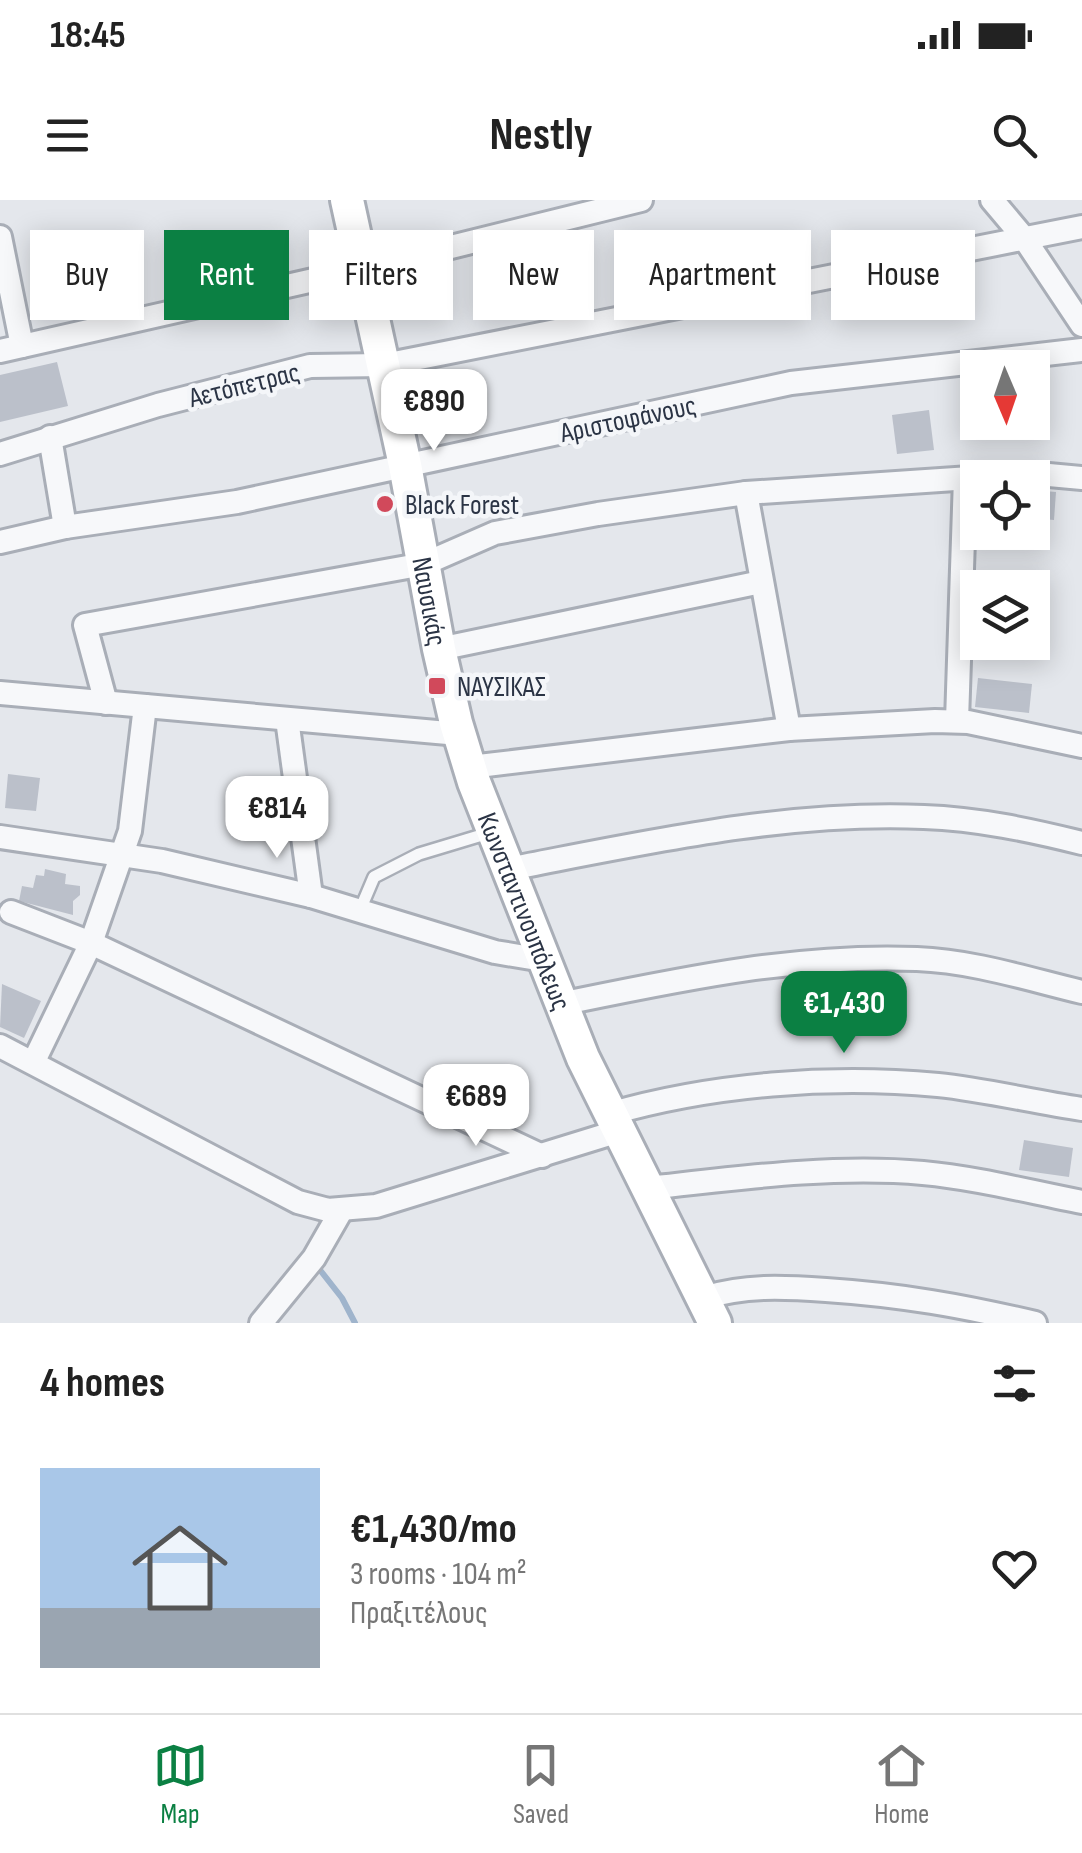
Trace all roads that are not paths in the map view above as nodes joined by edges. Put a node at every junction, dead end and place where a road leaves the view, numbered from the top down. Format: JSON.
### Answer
{"nodes":[{"id":1,"x":347,"y":200,"type":"edge"},
{"id":2,"x":642,"y":200,"type":"edge"},
{"id":3,"x":992,"y":200,"type":"edge"},
{"id":4,"x":1082,"y":227,"type":"edge"},
{"id":5,"x":354,"y":230,"type":"edge"},
{"id":6,"x":0,"y":236,"type":"edge"},
{"id":7,"x":1024,"y":238,"type":"junction"},
{"id":8,"x":453,"y":247,"type":"edge"},
{"id":9,"x":309,"y":281,"type":"edge"},
{"id":10,"x":374,"y":320,"type":"edge"},
{"id":11,"x":1082,"y":324,"type":"edge"},
{"id":12,"x":11,"y":349,"type":"edge"},
{"id":13,"x":1082,"y":350,"type":"edge"},
{"id":14,"x":384,"y":364,"type":"junction"},
{"id":15,"x":50,"y":438,"type":"junction"},
{"id":16,"x":0,"y":454,"type":"edge"},
{"id":17,"x":405,"y":466,"type":"junction"},
{"id":18,"x":1050,"y":475,"type":"edge"},
{"id":19,"x":960,"y":478,"type":"edge"},
{"id":20,"x":1082,"y":478,"type":"edge"},
{"id":21,"x":746,"y":493,"type":"junction"},
{"id":22,"x":65,"y":527,"type":"junction"},
{"id":23,"x":0,"y":542,"type":"edge"},
{"id":24,"x":962,"y":550,"type":"edge"},
{"id":25,"x":424,"y":564,"type":"junction"},
{"id":26,"x":761,"y":582,"type":"junction"},
{"id":27,"x":439,"y":649,"type":"junction"},
{"id":28,"x":0,"y":693,"type":"edge"},
{"id":29,"x":106,"y":703,"type":"junction"},
{"id":30,"x":146,"y":706,"type":"junction"},
{"id":31,"x":288,"y":719,"type":"junction"},
{"id":32,"x":956,"y":722,"type":"junction"},
{"id":33,"x":789,"y":729,"type":"junction"},
{"id":34,"x":459,"y":734,"type":"junction"},
{"id":35,"x":1082,"y":746,"type":"edge"},
{"id":36,"x":470,"y":767,"type":"junction"},
{"id":37,"x":492,"y":832,"type":"junction"},
{"id":38,"x":0,"y":837,"type":"edge"},
{"id":39,"x":1082,"y":843,"type":"edge"},
{"id":40,"x":120,"y":856,"type":"junction"},
{"id":41,"x":508,"y":869,"type":"junction"},
{"id":42,"x":311,"y":896,"type":"junction"},
{"id":43,"x":360,"y":910,"type":"junction"},
{"id":44,"x":11,"y":912,"type":"dead end"},
{"id":45,"x":91,"y":943,"type":"junction"},
{"id":46,"x":543,"y":960,"type":"junction"},
{"id":47,"x":1082,"y":992,"type":"edge"},
{"id":48,"x":560,"y":1004,"type":"junction"},
{"id":49,"x":0,"y":1046,"type":"edge"},
{"id":50,"x":34,"y":1061,"type":"junction"},
{"id":51,"x":1082,"y":1109,"type":"edge"},
{"id":52,"x":614,"y":1122,"type":"junction"},
{"id":53,"x":542,"y":1156,"type":"junction"},
{"id":54,"x":648,"y":1188,"type":"junction"},
{"id":55,"x":1082,"y":1202,"type":"edge"},
{"id":56,"x":341,"y":1211,"type":"junction"},
{"id":57,"x":709,"y":1310,"type":"edge"},
{"id":58,"x":261,"y":1323,"type":"edge"},
{"id":59,"x":1035,"y":1323,"type":"edge"}],
"edges":[{"from":1,"to":5,"type":"street","name":"Ναυσικάς"},
{"from":2,"to":8,"type":"street"},
{"from":3,"to":7,"type":"street"},
{"from":4,"to":7,"type":"street","name":"Αετόπετρας"},
{"from":6,"to":12,"type":"street"},
{"from":7,"to":11,"type":"street"},
{"from":7,"to":14,"type":"street","name":"Αετόπετρας"},
{"from":9,"to":12,"type":"street"},
{"from":10,"to":14,"type":"street","name":"Ναυσικάς"},
{"from":13,"to":17,"type":"street","name":"Αριστοφάνους"},
{"from":14,"to":15,"type":"street","name":"Αετόπετρας"},
{"from":14,"to":17,"type":"street","name":"Ναυσικάς"},
{"from":15,"to":16,"type":"street","name":"Αετόπετρας"},
{"from":15,"to":22,"type":"street"},
{"from":17,"to":22,"type":"street","name":"Αριστοφάνους"},
{"from":17,"to":25,"type":"street","name":"Ναυσικάς"},
{"from":18,"to":20,"type":"street"},
{"from":19,"to":21,"type":"street"},
{"from":21,"to":25,"type":"street"},
{"from":21,"to":26,"type":"street"},
{"from":22,"to":23,"type":"street","name":"Αριστοφάνους"},
{"from":24,"to":32,"type":"street"},
{"from":25,"to":27,"type":"street","name":"Ναυσικάς"},
{"from":25,"to":29,"type":"street"},
{"from":26,"to":27,"type":"street"},
{"from":26,"to":33,"type":"street"},
{"from":27,"to":34,"type":"street","name":"Ναυσικάς"},
{"from":28,"to":29,"type":"street"},
{"from":29,"to":30,"type":"street"},
{"from":30,"to":31,"type":"street"},
{"from":30,"to":40,"type":"street"},
{"from":31,"to":34,"type":"street"},
{"from":31,"to":42,"type":"street"},
{"from":32,"to":33,"type":"street"},
{"from":32,"to":35,"type":"street"},
{"from":33,"to":36,"type":"street"},
{"from":34,"to":36,"type":"street","name":"Ναυσικάς"},
{"from":36,"to":37,"type":"street","name":"Κωνσταντινουπόλεως"},
{"from":37,"to":41,"type":"street","name":"Κωνσταντινουπόλεως"},
{"from":37,"to":43,"type":"lane"},
{"from":38,"to":40,"type":"street"},
{"from":39,"to":41,"type":"street"},
{"from":40,"to":42,"type":"street"},
{"from":40,"to":45,"type":"street"},
{"from":41,"to":46,"type":"street","name":"Κωνσταντινουπόλεως"},
{"from":42,"to":43,"type":"street"},
{"from":43,"to":46,"type":"street"},
{"from":44,"to":45,"type":"street"},
{"from":45,"to":50,"type":"street"},
{"from":45,"to":53,"type":"street"},
{"from":46,"to":48,"type":"street","name":"Κωνσταντινουπόλεως"},
{"from":47,"to":48,"type":"street"},
{"from":48,"to":52,"type":"street","name":"Κωνσταντινουπόλεως"},
{"from":49,"to":50,"type":"street"},
{"from":50,"to":56,"type":"street"},
{"from":51,"to":52,"type":"street"},
{"from":52,"to":53,"type":"street"},
{"from":52,"to":54,"type":"street","name":"Κωνσταντινουπόλεως"},
{"from":53,"to":56,"type":"street"},
{"from":54,"to":55,"type":"street"},
{"from":54,"to":57,"type":"street","name":"Κωνσταντινουπόλεως"},
{"from":56,"to":58,"type":"street"},
{"from":57,"to":59,"type":"street"}]}
